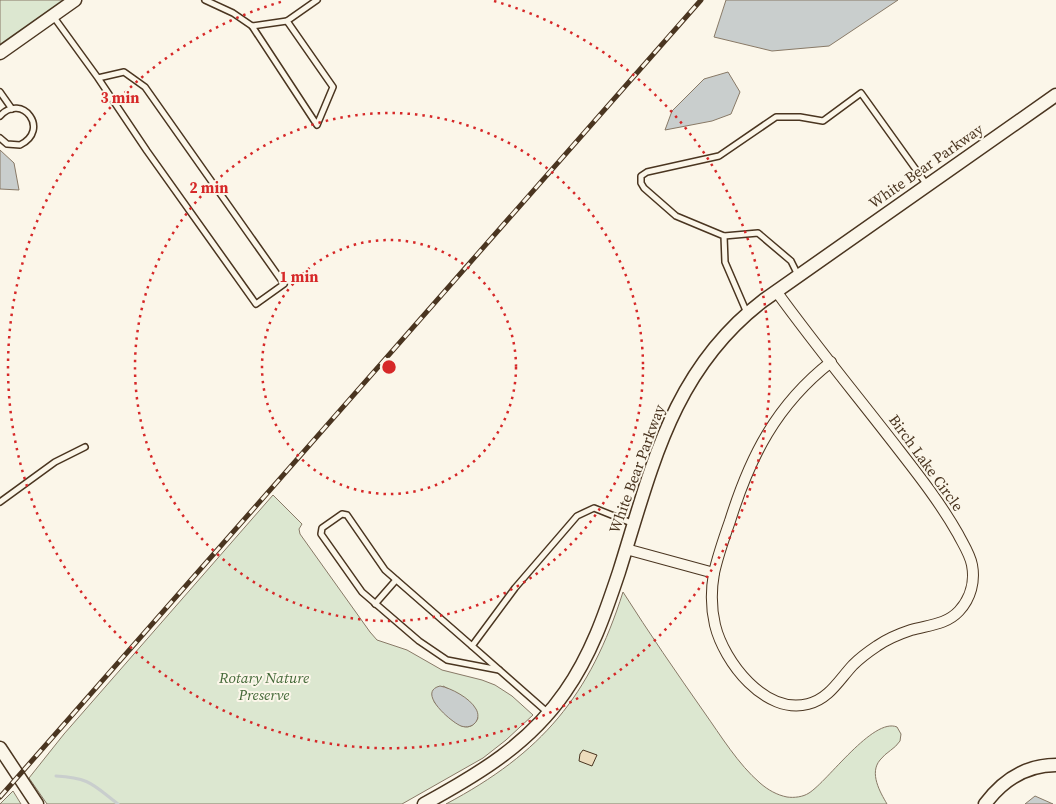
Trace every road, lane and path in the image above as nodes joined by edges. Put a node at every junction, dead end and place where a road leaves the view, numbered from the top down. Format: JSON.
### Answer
{"nodes":[{"id":1,"x":75,"y":0,"type":"edge"},
{"id":2,"x":205,"y":0,"type":"edge"},
{"id":3,"x":317,"y":0,"type":"edge"},
{"id":4,"x":53,"y":16,"type":"junction"},
{"id":5,"x":287,"y":21,"type":"junction"},
{"id":6,"x":252,"y":26,"type":"junction"},
{"id":7,"x":0,"y":53,"type":"edge"},
{"id":8,"x":98,"y":78,"type":"junction"},
{"id":9,"x":0,"y":92,"type":"edge"},
{"id":10,"x":1056,"y":95,"type":"edge"},
{"id":11,"x":12,"y":109,"type":"junction"},
{"id":12,"x":0,"y":116,"type":"edge"},
{"id":13,"x":0,"y":138,"type":"edge"},
{"id":14,"x":927,"y":185,"type":"junction"},
{"id":15,"x":724,"y":236,"type":"junction"},
{"id":16,"x":798,"y":275,"type":"junction"},
{"id":17,"x":776,"y":291,"type":"junction"},
{"id":18,"x":747,"y":313,"type":"junction"},
{"id":19,"x":830,"y":362,"type":"junction"},
{"id":20,"x":85,"y":447,"type":"dead end"},
{"id":21,"x":0,"y":502,"type":"edge"},
{"id":22,"x":634,"y":525,"type":"junction"},
{"id":23,"x":626,"y":549,"type":"junction"},
{"id":24,"x":714,"y":573,"type":"junction"},
{"id":25,"x":396,"y":580,"type":"junction"},
{"id":26,"x":375,"y":604,"type":"junction"},
{"id":27,"x":472,"y":646,"type":"junction"},
{"id":28,"x":499,"y":670,"type":"junction"},
{"id":29,"x":548,"y":714,"type":"junction"},
{"id":30,"x":0,"y":748,"type":"edge"},
{"id":31,"x":1056,"y":765,"type":"edge"},
{"id":32,"x":37,"y":804,"type":"edge"},
{"id":33,"x":424,"y":804,"type":"edge"},
{"id":34,"x":985,"y":804,"type":"edge"}],
"edges":[{"from":1,"to":4,"type":"street"},
{"from":2,"to":6,"type":"lane"},
{"from":3,"to":5,"type":"lane"},
{"from":4,"to":7,"type":"street"},
{"from":4,"to":8,"type":"lane"},
{"from":5,"to":6,"type":"lane"},
{"from":5,"to":6,"type":"lane"},
{"from":8,"to":8,"type":"lane"},
{"from":9,"to":11,"type":"lane"},
{"from":10,"to":14,"type":"street","name":"White Bear Parkway"},
{"from":11,"to":12,"type":"lane"},
{"from":11,"to":13,"type":"lane"},
{"from":14,"to":15,"type":"lane"},
{"from":14,"to":16,"type":"street","name":"White Bear Parkway"},
{"from":15,"to":16,"type":"lane"},
{"from":15,"to":18,"type":"lane"},
{"from":16,"to":17,"type":"street","name":"White Bear Parkway"},
{"from":17,"to":18,"type":"street","name":"White Bear Parkway"},
{"from":17,"to":19,"type":"street","name":"Birch Lake Circle"},
{"from":18,"to":22,"type":"street","name":"White Bear Parkway"},
{"from":19,"to":24,"type":"street","name":"Birch Lake Circle"},
{"from":19,"to":24,"type":"street","name":"Birch Lake Circle"},
{"from":20,"to":21,"type":"lane"},
{"from":22,"to":23,"type":"street","name":"White Bear Parkway"},
{"from":22,"to":27,"type":"lane"},
{"from":23,"to":24,"type":"street"},
{"from":23,"to":29,"type":"street","name":"White Bear Parkway"},
{"from":25,"to":26,"type":"lane"},
{"from":25,"to":26,"type":"lane"},
{"from":25,"to":27,"type":"lane"},
{"from":26,"to":28,"type":"lane"},
{"from":27,"to":28,"type":"lane"},
{"from":28,"to":29,"type":"lane"},
{"from":29,"to":33,"type":"street","name":"White Bear Parkway"},
{"from":30,"to":32,"type":"street"},
{"from":31,"to":34,"type":"street"}]}
